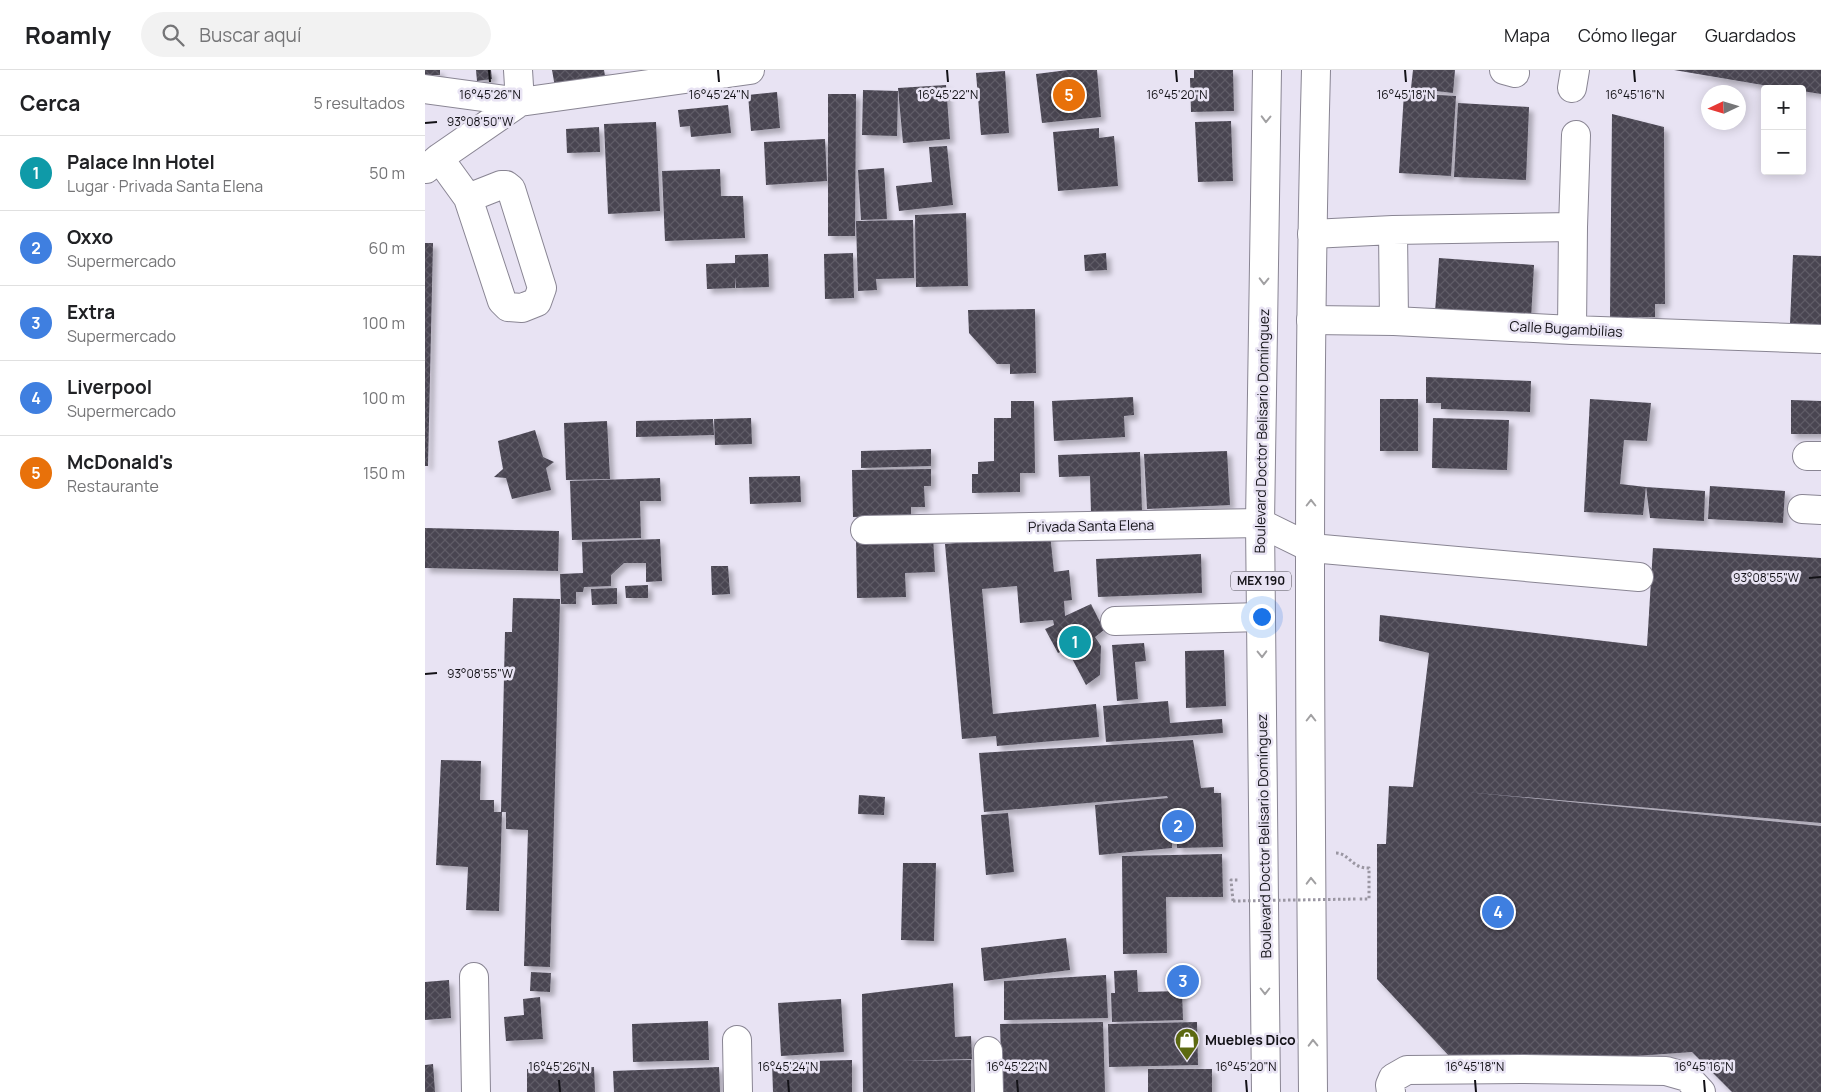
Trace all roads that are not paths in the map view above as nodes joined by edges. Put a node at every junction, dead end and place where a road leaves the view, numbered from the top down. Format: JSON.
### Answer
{"nodes":[{"id":1,"x":518,"y":70,"type":"edge"},
{"id":2,"x":750,"y":70,"type":"edge"},
{"id":3,"x":1267,"y":70,"type":"edge"},
{"id":4,"x":1316,"y":70,"type":"edge"},
{"id":5,"x":425,"y":89,"type":"edge"},
{"id":6,"x":520,"y":102,"type":"junction"},
{"id":7,"x":1576,"y":136,"type":"dead end"},
{"id":8,"x":432,"y":164,"type":"edge"},
{"id":9,"x":468,"y":198,"type":"dead end"},
{"id":10,"x":1573,"y":228,"type":"junction"},
{"id":11,"x":1393,"y":230,"type":"junction"},
{"id":12,"x":1312,"y":234,"type":"junction"},
{"id":13,"x":1311,"y":320,"type":"junction"},
{"id":14,"x":1394,"y":320,"type":"junction"},
{"id":15,"x":1572,"y":330,"type":"junction"},
{"id":16,"x":1821,"y":339,"type":"edge"},
{"id":17,"x":1260,"y":522,"type":"junction"},
{"id":18,"x":865,"y":530,"type":"dead end"},
{"id":19,"x":1311,"y":548,"type":"junction"},
{"id":20,"x":1639,"y":578,"type":"dead end"},
{"id":21,"x":1261,"y":617,"type":"junction"},
{"id":22,"x":1115,"y":621,"type":"dead end"},
{"id":23,"x":474,"y":977,"type":"dead end"},
{"id":24,"x":737,"y":1040,"type":"dead end"},
{"id":25,"x":988,"y":1051,"type":"dead end"},
{"id":26,"x":1522,"y":1080,"type":"edge"},
{"id":27,"x":475,"y":1092,"type":"edge"},
{"id":28,"x":739,"y":1092,"type":"edge"},
{"id":29,"x":989,"y":1092,"type":"edge"},
{"id":30,"x":1266,"y":1092,"type":"edge"},
{"id":31,"x":1313,"y":1092,"type":"edge"},
{"id":32,"x":1391,"y":1092,"type":"edge"},
{"id":33,"x":1701,"y":1092,"type":"edge"}],
"edges":[{"from":1,"to":6,"type":"main road"},
{"from":2,"to":6,"type":"main road"},
{"from":3,"to":17,"type":"main road","name":"Boulevard Doctor Belisario Domínguez","number":"MEX 190","one_way":true},
{"from":4,"to":12,"type":"main road","number":"MEX 190"},
{"from":5,"to":6,"type":"main road"},
{"from":6,"to":8,"type":"main road"},
{"from":7,"to":10,"type":"main road"},
{"from":8,"to":9,"type":"main road"},
{"from":10,"to":11,"type":"main road"},
{"from":10,"to":15,"type":"main road"},
{"from":11,"to":12,"type":"main road"},
{"from":11,"to":14,"type":"main road"},
{"from":12,"to":13,"type":"main road","number":"MEX 190"},
{"from":13,"to":14,"type":"main road","name":"Calle Bugambilias"},
{"from":19,"to":13,"type":"main road","number":"MEX 190","one_way":true},
{"from":14,"to":15,"type":"main road","name":"Calle Bugambilias"},
{"from":15,"to":16,"type":"main road","name":"Calle Bugambilias"},
{"from":17,"to":18,"type":"main road","name":"Privada Santa Elena"},
{"from":17,"to":19,"type":"main road","name":"Privada Santa Elena"},
{"from":17,"to":21,"type":"main road","name":"Boulevard Doctor Belisario Domínguez","number":"MEX 190"},
{"from":19,"to":20,"type":"main road"},
{"from":31,"to":19,"type":"main road","number":"MEX 190","one_way":true},
{"from":21,"to":22,"type":"main road"},
{"from":21,"to":30,"type":"main road","name":"Boulevard Doctor Belisario Domínguez","number":"MEX 190","one_way":true},
{"from":23,"to":27,"type":"main road"},
{"from":24,"to":28,"type":"main road"},
{"from":25,"to":29,"type":"main road"},
{"from":26,"to":32,"type":"main road"},
{"from":26,"to":33,"type":"main road"}]}
